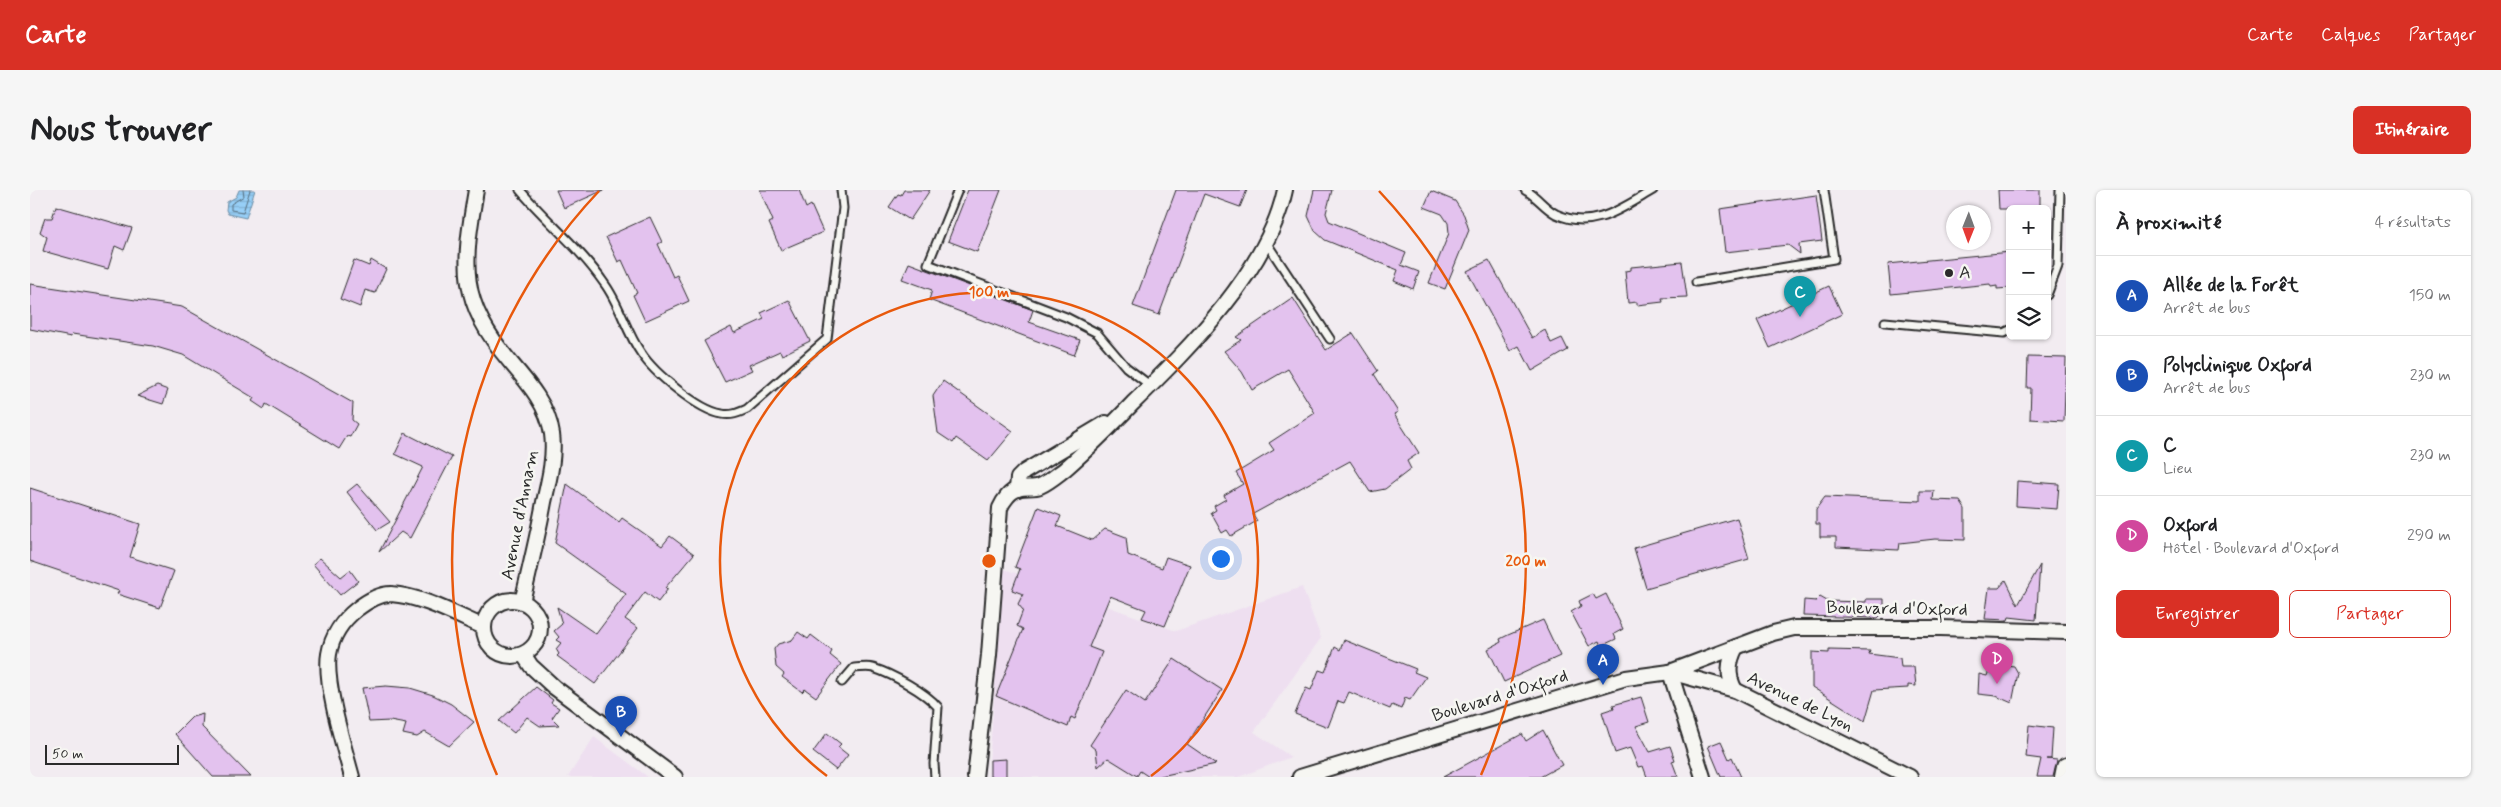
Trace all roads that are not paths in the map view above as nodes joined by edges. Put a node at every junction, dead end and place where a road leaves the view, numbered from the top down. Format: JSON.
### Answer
{"nodes":[{"id":1,"x":476,"y":190,"type":"edge"},
{"id":2,"x":520,"y":190,"type":"edge"},
{"id":3,"x":841,"y":190,"type":"edge"},
{"id":4,"x":958,"y":190,"type":"edge"},
{"id":5,"x":1286,"y":190,"type":"edge"},
{"id":6,"x":1525,"y":190,"type":"edge"},
{"id":7,"x":1653,"y":190,"type":"edge"},
{"id":8,"x":1824,"y":190,"type":"edge"},
{"id":9,"x":2060,"y":190,"type":"edge"},
{"id":10,"x":1266,"y":242,"type":"junction"},
{"id":11,"x":1696,"y":282,"type":"dead end"},
{"id":12,"x":2051,"y":284,"type":"edge"},
{"id":13,"x":1885,"y":322,"type":"dead end"},
{"id":14,"x":2006,"y":332,"type":"edge"},
{"id":15,"x":1330,"y":339,"type":"dead end"},
{"id":16,"x":1151,"y":386,"type":"junction"},
{"id":17,"x":1128,"y":409,"type":"junction"},
{"id":18,"x":1018,"y":488,"type":"junction"},
{"id":19,"x":522,"y":602,"type":"junction"},
{"id":20,"x":484,"y":627,"type":"junction"},
{"id":21,"x":2066,"y":632,"type":"edge"},
{"id":22,"x":1736,"y":647,"type":"junction"},
{"id":23,"x":523,"y":654,"type":"junction"},
{"id":24,"x":1670,"y":672,"type":"junction"},
{"id":25,"x":842,"y":682,"type":"dead end"},
{"id":26,"x":1735,"y":690,"type":"junction"},
{"id":27,"x":2066,"y":767,"type":"edge"},
{"id":28,"x":673,"y":776,"type":"edge"},
{"id":29,"x":352,"y":777,"type":"edge"},
{"id":30,"x":935,"y":777,"type":"edge"},
{"id":31,"x":975,"y":777,"type":"edge"},
{"id":32,"x":1300,"y":777,"type":"edge"},
{"id":33,"x":1703,"y":777,"type":"edge"},
{"id":34,"x":1910,"y":777,"type":"edge"},
{"id":35,"x":2064,"y":777,"type":"edge"}],
"edges":[{"from":1,"to":19,"type":"street","name":"Avenue d'Annam"},
{"from":2,"to":3,"type":"lane"},
{"from":4,"to":16,"type":"lane"},
{"from":5,"to":10,"type":"street"},
{"from":6,"to":7,"type":"lane"},
{"from":8,"to":11,"type":"lane"},
{"from":9,"to":12,"type":"lane"},
{"from":10,"to":15,"type":"lane"},
{"from":10,"to":16,"type":"street"},
{"from":13,"to":14,"type":"lane"},
{"from":16,"to":17,"type":"street"},
{"from":17,"to":18,"type":"street"},
{"from":17,"to":18,"type":"street"},
{"from":18,"to":31,"type":"street"},
{"from":19,"to":20,"type":"street"},
{"from":19,"to":23,"type":"street"},
{"from":20,"to":23,"type":"street"},
{"from":20,"to":29,"type":"street"},
{"from":21,"to":22,"type":"street","name":"Boulevard d'Oxford"},
{"from":22,"to":24,"type":"street","name":"Boulevard d'Oxford"},
{"from":22,"to":26,"type":"street"},
{"from":23,"to":28,"type":"street"},
{"from":24,"to":26,"type":"street","name":"Avenue de Lyon"},
{"from":24,"to":32,"type":"street","name":"Boulevard d'Oxford"},
{"from":24,"to":33,"type":"street"},
{"from":25,"to":30,"type":"lane"},
{"from":26,"to":34,"type":"street","name":"Avenue de Lyon"},
{"from":27,"to":35,"type":"street"}]}
